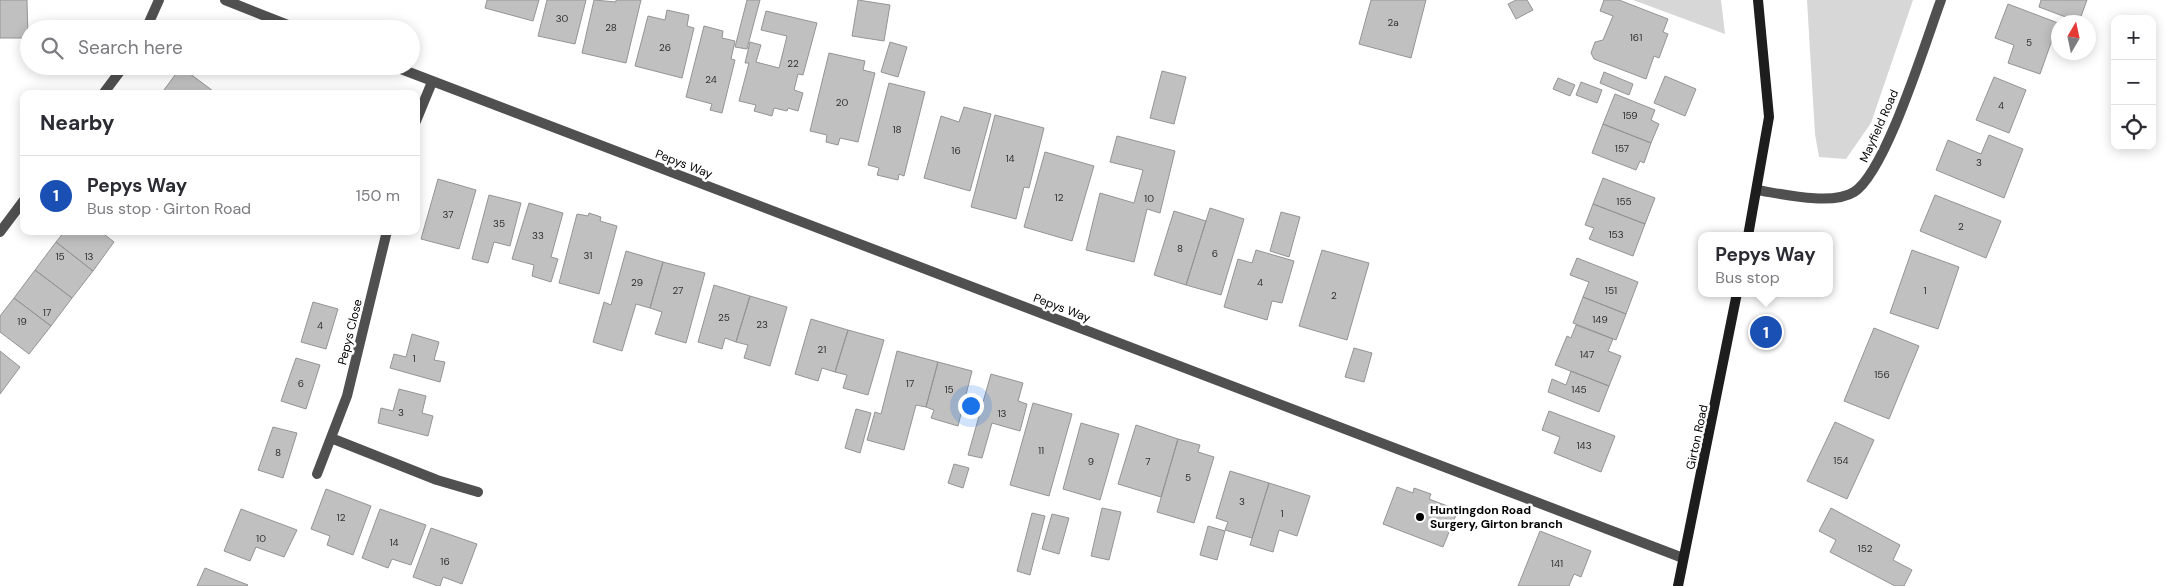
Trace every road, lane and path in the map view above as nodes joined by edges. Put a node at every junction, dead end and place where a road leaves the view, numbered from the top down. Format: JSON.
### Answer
{"nodes":[{"id":1,"x":159,"y":0,"type":"edge"},
{"id":2,"x":225,"y":0,"type":"edge"},
{"id":3,"x":1758,"y":0,"type":"edge"},
{"id":4,"x":1941,"y":0,"type":"edge"},
{"id":5,"x":150,"y":20,"type":"edge"},
{"id":6,"x":275,"y":20,"type":"edge"},
{"id":7,"x":117,"y":75,"type":"edge"},
{"id":8,"x":415,"y":75,"type":"edge"},
{"id":9,"x":432,"y":82,"type":"junction"},
{"id":10,"x":106,"y":90,"type":"edge"},
{"id":11,"x":420,"y":111,"type":"edge"},
{"id":12,"x":1757,"y":190,"type":"junction"},
{"id":13,"x":20,"y":205,"type":"edge"},
{"id":14,"x":0,"y":232,"type":"edge"},
{"id":15,"x":1749,"y":232,"type":"edge"},
{"id":16,"x":386,"y":235,"type":"edge"},
{"id":17,"x":1737,"y":297,"type":"edge"},
{"id":18,"x":332,"y":438,"type":"junction"},
{"id":19,"x":317,"y":474,"type":"dead end"},
{"id":20,"x":478,"y":492,"type":"dead end"},
{"id":21,"x":1683,"y":558,"type":"junction"},
{"id":22,"x":1678,"y":586,"type":"edge"}],
"edges":[{"from":1,"to":5,"type":"street"},
{"from":2,"to":6,"type":"street"},
{"from":3,"to":12,"type":"street"},
{"from":4,"to":12,"type":"street","name":"Mayfield Road"},
{"from":7,"to":10,"type":"street"},
{"from":8,"to":9,"type":"street","name":"Pepys Way"},
{"from":9,"to":11,"type":"street"},
{"from":9,"to":21,"type":"street","name":"Pepys Way"},
{"from":12,"to":15,"type":"street"},
{"from":13,"to":14,"type":"street"},
{"from":16,"to":18,"type":"street","name":"Pepys Close"},
{"from":17,"to":21,"type":"street","name":"Girton Road"},
{"from":18,"to":19,"type":"street","name":"Pepys Close"},
{"from":18,"to":20,"type":"street"},
{"from":21,"to":22,"type":"street","name":"Girton Road"}]}
